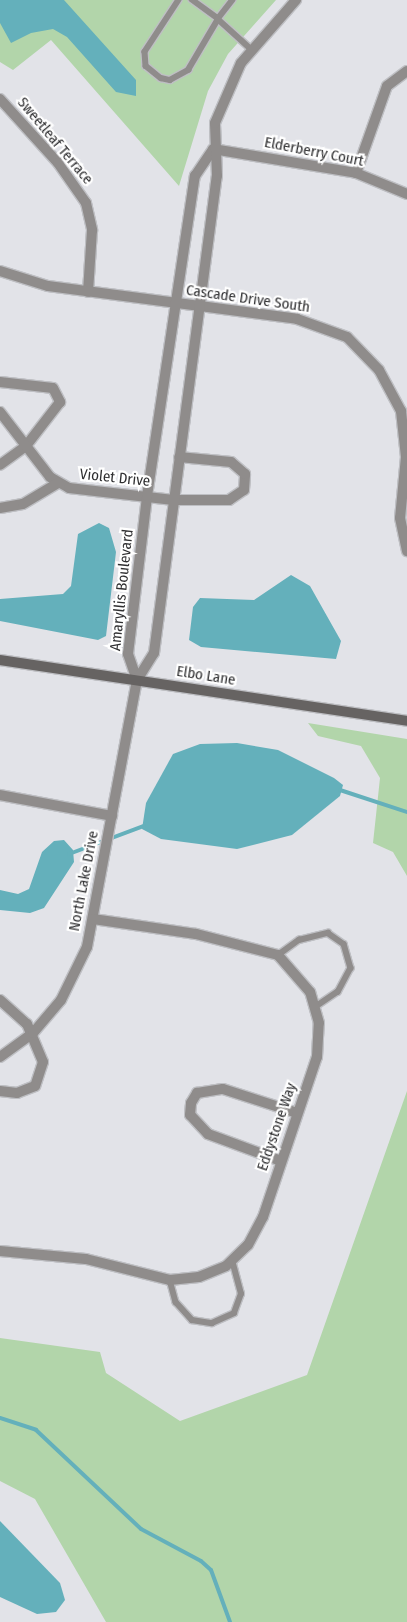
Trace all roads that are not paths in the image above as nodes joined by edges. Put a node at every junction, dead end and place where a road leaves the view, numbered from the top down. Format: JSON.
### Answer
{"nodes":[{"id":1,"x":180,"y":0,"type":"edge"},
{"id":2,"x":192,"y":0,"type":"edge"},
{"id":3,"x":233,"y":0,"type":"edge"},
{"id":4,"x":296,"y":0,"type":"edge"},
{"id":5,"x":218,"y":19,"type":"junction"},
{"id":6,"x":251,"y":49,"type":"junction"},
{"id":7,"x":407,"y":71,"type":"edge"},
{"id":8,"x":0,"y":99,"type":"edge"},
{"id":9,"x":213,"y":149,"type":"junction"},
{"id":10,"x":356,"y":173,"type":"junction"},
{"id":11,"x":407,"y":194,"type":"edge"},
{"id":12,"x":0,"y":271,"type":"edge"},
{"id":13,"x":88,"y":292,"type":"junction"},
{"id":14,"x":176,"y":304,"type":"junction"},
{"id":15,"x":198,"y":307,"type":"junction"},
{"id":16,"x":0,"y":382,"type":"edge"},
{"id":17,"x":0,"y":412,"type":"edge"},
{"id":18,"x":406,"y":436,"type":"edge"},
{"id":19,"x":26,"y":446,"type":"junction"},
{"id":20,"x":179,"y":457,"type":"junction"},
{"id":21,"x":0,"y":465,"type":"edge"},
{"id":22,"x":58,"y":483,"type":"junction"},
{"id":23,"x":147,"y":496,"type":"junction"},
{"id":24,"x":173,"y":500,"type":"junction"},
{"id":25,"x":0,"y":508,"type":"edge"},
{"id":26,"x":407,"y":551,"type":"edge"},
{"id":27,"x":0,"y":660,"type":"edge"},
{"id":28,"x":137,"y":680,"type":"junction"},
{"id":29,"x":407,"y":721,"type":"edge"},
{"id":30,"x":0,"y":795,"type":"edge"},
{"id":31,"x":112,"y":816,"type":"junction"},
{"id":32,"x":93,"y":920,"type":"junction"},
{"id":33,"x":278,"y":955,"type":"junction"},
{"id":34,"x":0,"y":1000,"type":"edge"},
{"id":35,"x":316,"y":1007,"type":"junction"},
{"id":36,"x":33,"y":1033,"type":"junction"},
{"id":37,"x":0,"y":1057,"type":"edge"},
{"id":38,"x":0,"y":1091,"type":"edge"},
{"id":39,"x":297,"y":1113,"type":"junction"},
{"id":40,"x":281,"y":1161,"type":"junction"},
{"id":41,"x":0,"y":1251,"type":"edge"},
{"id":42,"x":232,"y":1261,"type":"junction"},
{"id":43,"x":170,"y":1280,"type":"junction"}],
"edges":[{"from":1,"to":5,"type":"lane"},
{"from":2,"to":5,"type":"lane"},
{"from":3,"to":5,"type":"lane"},
{"from":4,"to":6,"type":"street","name":"Amaryllis Boulevard"},
{"from":5,"to":6,"type":"lane"},
{"from":6,"to":9,"type":"street","name":"Amaryllis Boulevard"},
{"from":7,"to":10,"type":"street"},
{"from":8,"to":13,"type":"street","name":"Sweetleaf Terrace"},
{"from":9,"to":10,"type":"street","name":"Elderberry Court"},
{"from":9,"to":14,"type":"street","name":"Amaryllis Boulevard"},
{"from":9,"to":15,"type":"street","name":"Amaryllis Boulevard"},
{"from":10,"to":11,"type":"street","name":"Elderberry Court"},
{"from":12,"to":13,"type":"street","name":"Cascade Drive South"},
{"from":13,"to":14,"type":"street","name":"Cascade Drive South"},
{"from":14,"to":15,"type":"street","name":"Cascade Drive South"},
{"from":14,"to":23,"type":"street","name":"Amaryllis Boulevard"},
{"from":15,"to":18,"type":"street","name":"Cascade Drive South"},
{"from":15,"to":20,"type":"street","name":"Amaryllis Boulevard"},
{"from":16,"to":19,"type":"street"},
{"from":17,"to":19,"type":"street","name":"Violet Drive"},
{"from":18,"to":26,"type":"street","name":"Cascade Drive South"},
{"from":19,"to":21,"type":"street"},
{"from":19,"to":22,"type":"street","name":"Violet Drive"},
{"from":20,"to":24,"type":"street","name":"Amaryllis Boulevard"},
{"from":20,"to":24,"type":"street","name":"Violet Drive"},
{"from":22,"to":23,"type":"street","name":"Violet Drive"},
{"from":22,"to":25,"type":"street"},
{"from":23,"to":24,"type":"street","name":"Violet Drive"},
{"from":23,"to":28,"type":"street","name":"Amaryllis Boulevard"},
{"from":24,"to":28,"type":"street","name":"Amaryllis Boulevard"},
{"from":27,"to":28,"type":"street","name":"Elbo Lane"},
{"from":28,"to":29,"type":"street","name":"Elbo Lane"},
{"from":28,"to":31,"type":"street","name":"North Lake Drive"},
{"from":30,"to":31,"type":"street"},
{"from":31,"to":32,"type":"street","name":"North Lake Drive"},
{"from":32,"to":33,"type":"street","name":"Eddystone Way"},
{"from":32,"to":36,"type":"street","name":"North Lake Drive"},
{"from":33,"to":35,"type":"street","name":"Eddystone Way"},
{"from":33,"to":35,"type":"lane"},
{"from":34,"to":36,"type":"street"},
{"from":35,"to":39,"type":"street","name":"Eddystone Way"},
{"from":36,"to":37,"type":"street","name":"North Lake Drive"},
{"from":36,"to":38,"type":"street"},
{"from":39,"to":40,"type":"street","name":"Eddystone Way"},
{"from":39,"to":40,"type":"street"},
{"from":40,"to":42,"type":"street","name":"Eddystone Way"},
{"from":41,"to":43,"type":"street","name":"Eddystone Way"},
{"from":42,"to":43,"type":"street","name":"Eddystone Way"},
{"from":42,"to":43,"type":"lane"}]}
